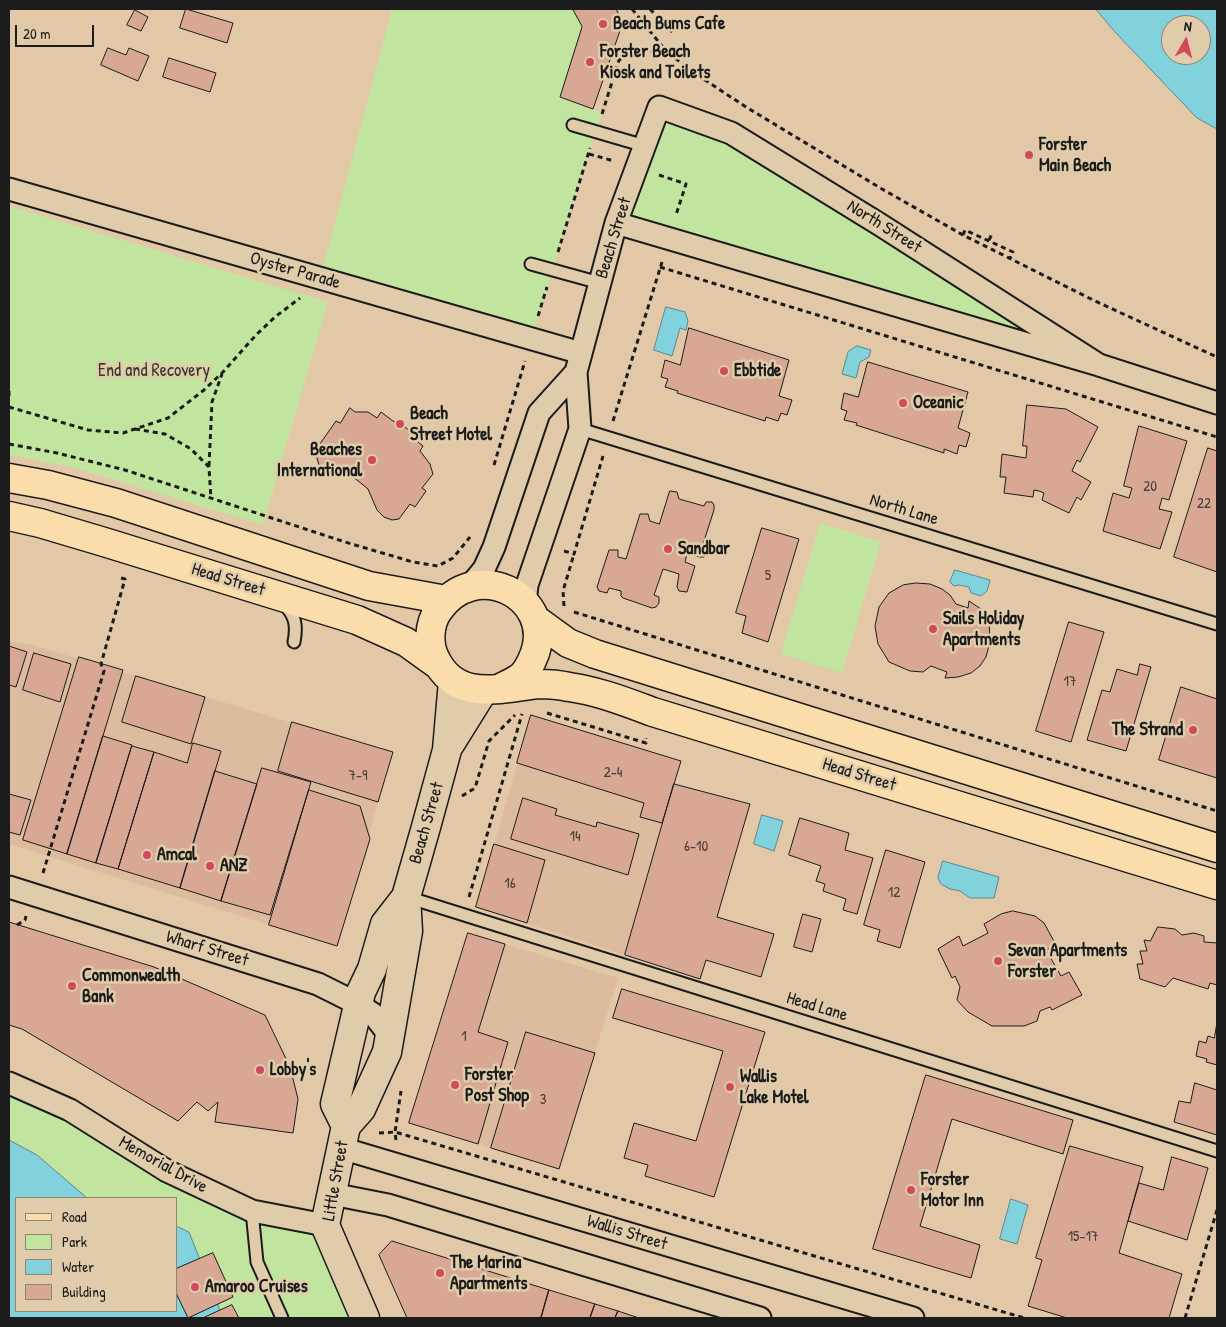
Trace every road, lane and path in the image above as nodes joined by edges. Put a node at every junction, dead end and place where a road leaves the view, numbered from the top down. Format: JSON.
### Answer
{"nodes":[{"id":1,"x":650,"y":9,"type":"edge"},
{"id":2,"x":634,"y":10,"type":"edge"},
{"id":3,"x":674,"y":34,"type":"dead end"},
{"id":4,"x":667,"y":52,"type":"dead end"},
{"id":5,"x":660,"y":107,"type":"joint"},
{"id":6,"x":573,"y":124,"type":"dead end"},
{"id":7,"x":645,"y":146,"type":"junction"},
{"id":8,"x":579,"y":182,"type":"dead end"},
{"id":9,"x":9,"y":189,"type":"edge"},
{"id":10,"x":616,"y":223,"type":"junction"},
{"id":11,"x":992,"y":234,"type":"dead end"},
{"id":12,"x":963,"y":235,"type":"dead end"},
{"id":13,"x":989,"y":240,"type":"junction"},
{"id":14,"x":1010,"y":259,"type":"dead end"},
{"id":15,"x":532,"y":264,"type":"dead end"},
{"id":16,"x":660,"y":267,"type":"dead end"},
{"id":17,"x":552,"y":270,"type":"junction"},
{"id":18,"x":600,"y":283,"type":"junction"},
{"id":19,"x":342,"y":285,"type":"junction"},
{"id":20,"x":531,"y":338,"type":"junction"},
{"id":21,"x":579,"y":362,"type":"junction"},
{"id":22,"x":1099,"y":364,"type":"junction"},
{"id":23,"x":223,"y":372,"type":"junction"},
{"id":24,"x":9,"y":391,"type":"edge"},
{"id":25,"x":9,"y":396,"type":"edge"},
{"id":26,"x":1217,"y":403,"type":"edge"},
{"id":27,"x":9,"y":407,"type":"edge"},
{"id":28,"x":135,"y":429,"type":"junction"},
{"id":29,"x":580,"y":429,"type":"junction"},
{"id":30,"x":1217,"y":437,"type":"edge"},
{"id":31,"x":9,"y":444,"type":"edge"},
{"id":32,"x":494,"y":465,"type":"dead end"},
{"id":33,"x":209,"y":467,"type":"junction"},
{"id":34,"x":9,"y":478,"type":"edge"},
{"id":35,"x":211,"y":500,"type":"junction"},
{"id":36,"x":9,"y":516,"type":"edge"},
{"id":37,"x":474,"y":532,"type":"dead end"},
{"id":38,"x":574,"y":554,"type":"dead end"},
{"id":39,"x":116,"y":576,"type":"dead end"},
{"id":40,"x":470,"y":586,"type":"junction"},
{"id":41,"x":275,"y":595,"type":"junction"},
{"id":42,"x":446,"y":600,"type":"junction"},
{"id":43,"x":530,"y":611,"type":"junction"},
{"id":44,"x":1217,"y":624,"type":"edge"},
{"id":45,"x":294,"y":642,"type":"dead end"},
{"id":46,"x":446,"y":673,"type":"junction"},
{"id":47,"x":491,"y":690,"type":"junction"},
{"id":48,"x":520,"y":711,"type":"dead end"},
{"id":49,"x":543,"y":712,"type":"dead end"},
{"id":50,"x":648,"y":730,"type":"dead end"},
{"id":51,"x":447,"y":750,"type":"junction"},
{"id":52,"x":1217,"y":811,"type":"edge"},
{"id":53,"x":430,"y":816,"type":"junction"},
{"id":54,"x":1217,"y":848,"type":"edge"},
{"id":55,"x":1217,"y":885,"type":"edge"},
{"id":56,"x":9,"y":887,"type":"edge"},
{"id":57,"x":31,"y":894,"type":"junction"},
{"id":58,"x":406,"y":896,"type":"junction"},
{"id":59,"x":17,"y":925,"type":"dead end"},
{"id":60,"x":358,"y":1004,"type":"junction"},
{"id":61,"x":390,"y":1036,"type":"junction"},
{"id":62,"x":9,"y":1083,"type":"edge"},
{"id":63,"x":379,"y":1133,"type":"dead end"},
{"id":64,"x":343,"y":1137,"type":"junction"},
{"id":65,"x":1217,"y":1151,"type":"edge"},
{"id":66,"x":332,"y":1194,"type":"junction"},
{"id":67,"x":1217,"y":1210,"type":"edge"},
{"id":68,"x":252,"y":1211,"type":"junction"},
{"id":69,"x":325,"y":1225,"type":"junction"},
{"id":70,"x":282,"y":1318,"type":"edge"},
{"id":71,"x":365,"y":1318,"type":"edge"},
{"id":72,"x":760,"y":1318,"type":"edge"},
{"id":73,"x":913,"y":1318,"type":"edge"},
{"id":74,"x":1024,"y":1318,"type":"edge"},
{"id":75,"x":1185,"y":1318,"type":"edge"}],
"edges":[{"from":1,"to":3,"type":"path"},
{"from":2,"to":4,"type":"path"},
{"from":5,"to":7,"type":"street","name":"Beach Street"},
{"from":5,"to":22,"type":"street","name":"North Street"},
{"from":6,"to":7,"type":"lane"},
{"from":7,"to":10,"type":"street","name":"Beach Street"},
{"from":8,"to":17,"type":"path"},
{"from":9,"to":19,"type":"street","name":"Oyster Parade"},
{"from":10,"to":18,"type":"street","name":"Beach Street"},
{"from":10,"to":22,"type":"street","name":"North Street"},
{"from":11,"to":13,"type":"path"},
{"from":12,"to":13,"type":"path"},
{"from":13,"to":14,"type":"path"},
{"from":15,"to":17,"type":"lane"},
{"from":16,"to":30,"type":"path"},
{"from":17,"to":18,"type":"lane"},
{"from":17,"to":20,"type":"path"},
{"from":18,"to":21,"type":"street","name":"Beach Street"},
{"from":19,"to":20,"type":"street","name":"Oyster Parade"},
{"from":19,"to":23,"type":"path"},
{"from":20,"to":21,"type":"street","name":"Oyster Parade"},
{"from":20,"to":32,"type":"path"},
{"from":21,"to":29,"type":"street","name":"Beach Street"},
{"from":21,"to":40,"type":"street","name":"Beach Street"},
{"from":22,"to":26,"type":"street","name":"North Street"},
{"from":23,"to":28,"type":"path"},
{"from":23,"to":33,"type":"path"},
{"from":24,"to":25,"type":"path"},
{"from":27,"to":28,"type":"path"},
{"from":28,"to":33,"type":"path"},
{"from":29,"to":43,"type":"street","name":"Beach Street"},
{"from":29,"to":44,"type":"lane","name":"North Lane"},
{"from":31,"to":35,"type":"path"},
{"from":33,"to":35,"type":"path"},
{"from":34,"to":42,"type":"main road"},
{"from":35,"to":37,"type":"path"},
{"from":36,"to":41,"type":"main road","name":"Head Street"},
{"from":38,"to":52,"type":"path"},
{"from":39,"to":57,"type":"path"},
{"from":40,"to":42,"type":"main road"},
{"from":40,"to":43,"type":"main road"},
{"from":41,"to":45,"type":"lane"},
{"from":41,"to":46,"type":"main road","name":"Head Street"},
{"from":42,"to":46,"type":"main road"},
{"from":43,"to":47,"type":"main road"},
{"from":43,"to":54,"type":"main road","name":"Head Street"},
{"from":46,"to":47,"type":"main road"},
{"from":46,"to":51,"type":"street","name":"Beach Street"},
{"from":47,"to":51,"type":"street","name":"Beach Street"},
{"from":47,"to":55,"type":"main road","name":"Head Street"},
{"from":48,"to":53,"type":"path"},
{"from":49,"to":50,"type":"path"},
{"from":51,"to":53,"type":"street","name":"Beach Street"},
{"from":53,"to":58,"type":"street","name":"Beach Street"},
{"from":56,"to":57,"type":"street","name":"Wharf Street"},
{"from":57,"to":59,"type":"path"},
{"from":57,"to":60,"type":"street","name":"Wharf Street"},
{"from":58,"to":60,"type":"street","name":"Beach Street"},
{"from":58,"to":61,"type":"street","name":"Beach Street"},
{"from":58,"to":65,"type":"lane","name":"Head Lane"},
{"from":60,"to":61,"type":"street","name":"Wharf Street"},
{"from":60,"to":64,"type":"street","name":"Little Street"},
{"from":61,"to":64,"type":"street","name":"Little Street"},
{"from":62,"to":68,"type":"street","name":"Memorial Drive"},
{"from":63,"to":74,"type":"path"},
{"from":64,"to":66,"type":"street","name":"Little Street"},
{"from":64,"to":73,"type":"street","name":"Wallis Street"},
{"from":66,"to":69,"type":"street","name":"Little Street"},
{"from":66,"to":72,"type":"street"},
{"from":67,"to":75,"type":"path"},
{"from":68,"to":69,"type":"street","name":"Memorial Drive"},
{"from":68,"to":70,"type":"lane"},
{"from":69,"to":71,"type":"street","name":"Little Street"}]}
